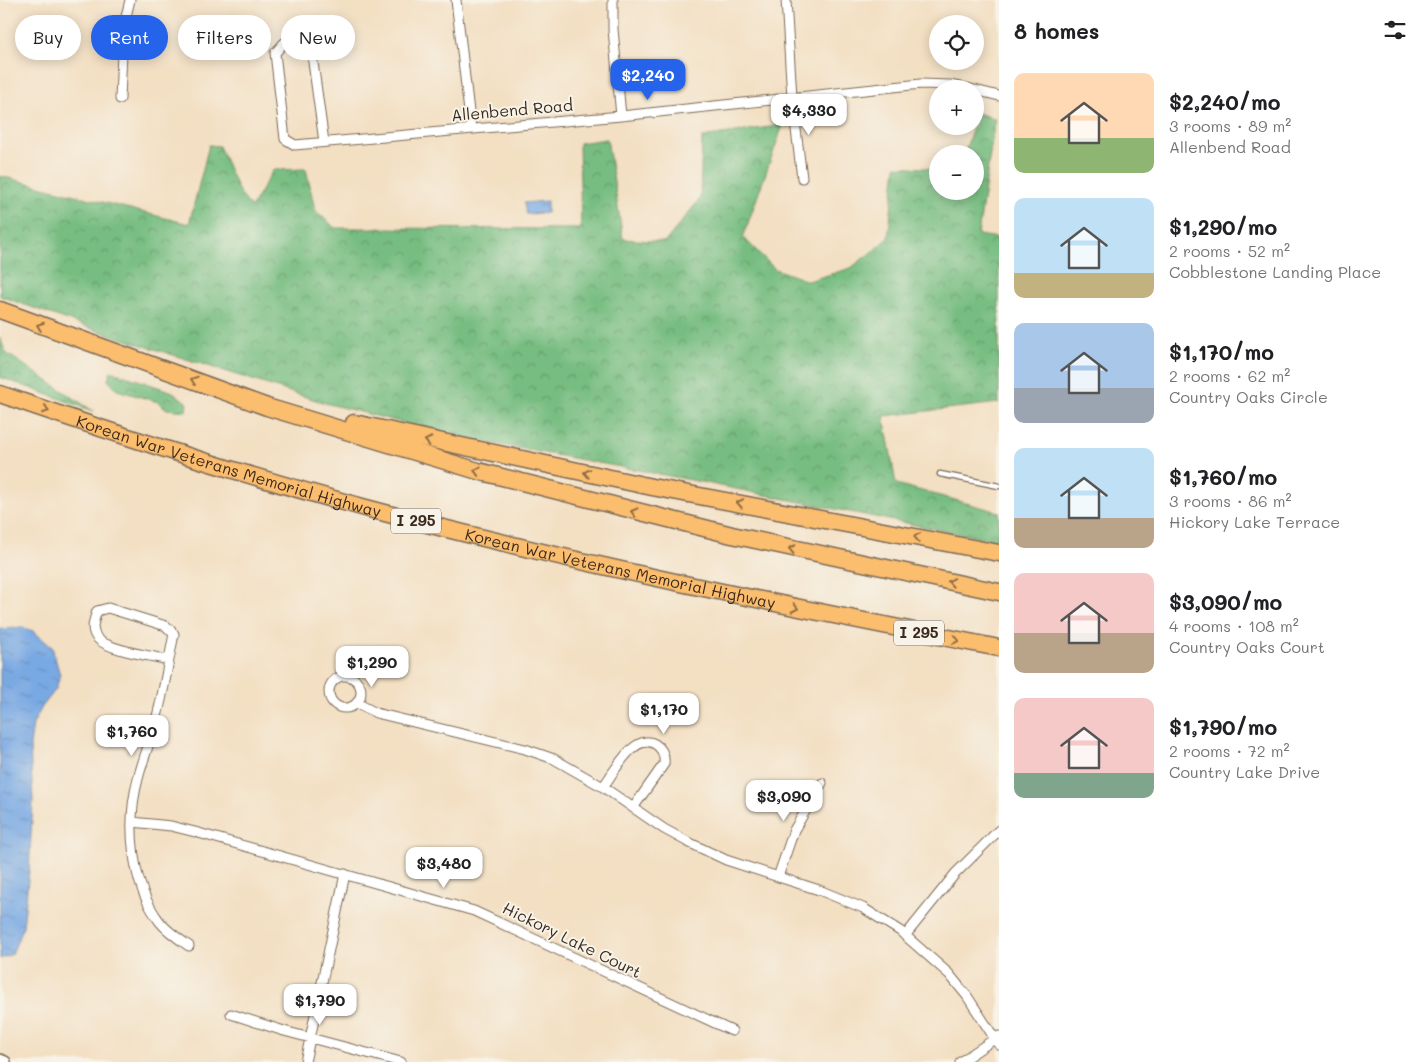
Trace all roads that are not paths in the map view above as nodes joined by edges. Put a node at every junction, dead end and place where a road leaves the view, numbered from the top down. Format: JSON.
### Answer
{"nodes":[{"id":1,"x":130,"y":0,"type":"edge"},
{"id":2,"x":456,"y":0,"type":"edge"},
{"id":3,"x":613,"y":0,"type":"edge"},
{"id":4,"x":786,"y":0,"type":"edge"},
{"id":5,"x":929,"y":84,"type":"edge"},
{"id":6,"x":984,"y":92,"type":"edge"},
{"id":7,"x":999,"y":96,"type":"edge"},
{"id":8,"x":792,"y":97,"type":"junction"},
{"id":9,"x":120,"y":99,"type":"dead end"},
{"id":10,"x":621,"y":116,"type":"junction"},
{"id":11,"x":471,"y":129,"type":"junction"},
{"id":12,"x":324,"y":142,"type":"junction"},
{"id":13,"x":802,"y":178,"type":"dead end"},
{"id":14,"x":0,"y":310,"type":"edge"},
{"id":15,"x":0,"y":394,"type":"edge"},
{"id":16,"x":240,"y":396,"type":"junction"},
{"id":17,"x":940,"y":474,"type":"dead end"},
{"id":18,"x":999,"y":486,"type":"edge"},
{"id":19,"x":999,"y":553,"type":"edge"},
{"id":20,"x":999,"y":592,"type":"edge"},
{"id":21,"x":999,"y":648,"type":"edge"},
{"id":22,"x":169,"y":660,"type":"junction"},
{"id":23,"x":357,"y":702,"type":"dead end"},
{"id":24,"x":822,"y":783,"type":"dead end"},
{"id":25,"x":603,"y":787,"type":"junction"},
{"id":26,"x":633,"y":808,"type":"junction"},
{"id":27,"x":132,"y":822,"type":"junction"},
{"id":28,"x":999,"y":830,"type":"edge"},
{"id":29,"x":345,"y":874,"type":"junction"},
{"id":30,"x":778,"y":877,"type":"junction"},
{"id":31,"x":906,"y":936,"type":"junction"},
{"id":32,"x":189,"y":946,"type":"dead end"},
{"id":33,"x":231,"y":1014,"type":"dead end"},
{"id":34,"x":732,"y":1031,"type":"dead end"},
{"id":35,"x":310,"y":1036,"type":"junction"},
{"id":36,"x":998,"y":1040,"type":"edge"},
{"id":37,"x":0,"y":1060,"type":"edge"},
{"id":38,"x":6,"y":1062,"type":"edge"},
{"id":39,"x":305,"y":1062,"type":"edge"},
{"id":40,"x":401,"y":1062,"type":"edge"},
{"id":41,"x":960,"y":1062,"type":"edge"}],
"edges":[{"from":1,"to":9,"type":"street"},
{"from":2,"to":11,"type":"street"},
{"from":3,"to":10,"type":"street"},
{"from":4,"to":8,"type":"street"},
{"from":5,"to":8,"type":"street","name":"Allenbend Road"},
{"from":6,"to":7,"type":"street"},
{"from":8,"to":10,"type":"street","name":"Allenbend Road"},
{"from":8,"to":13,"type":"street"},
{"from":10,"to":11,"type":"street","name":"Allenbend Road"},
{"from":11,"to":12,"type":"street","name":"Allenbend Road"},
{"from":12,"to":12,"type":"street","name":"Allenbend Road"},
{"from":16,"to":14,"type":"highway","one_way":true},
{"from":15,"to":21,"type":"highway","name":"Korean War Veterans Memorial Highway","number":"I 295","one_way":true},
{"from":19,"to":16,"type":"highway","one_way":true},
{"from":20,"to":16,"type":"highway","one_way":true},
{"from":17,"to":18,"type":"lane"},
{"from":22,"to":22,"type":"street"},
{"from":22,"to":27,"type":"street"},
{"from":23,"to":25,"type":"street"},
{"from":24,"to":30,"type":"street"},
{"from":25,"to":26,"type":"street"},
{"from":25,"to":26,"type":"street"},
{"from":26,"to":30,"type":"street"},
{"from":27,"to":29,"type":"street","name":"Hickory Lake Court"},
{"from":27,"to":32,"type":"street"},
{"from":28,"to":31,"type":"street"},
{"from":29,"to":34,"type":"street","name":"Hickory Lake Court"},
{"from":29,"to":35,"type":"street"},
{"from":30,"to":31,"type":"street"},
{"from":31,"to":36,"type":"street"},
{"from":33,"to":35,"type":"street"},
{"from":35,"to":39,"type":"street"},
{"from":35,"to":40,"type":"street"},
{"from":36,"to":41,"type":"street"},
{"from":37,"to":38,"type":"street"}]}
